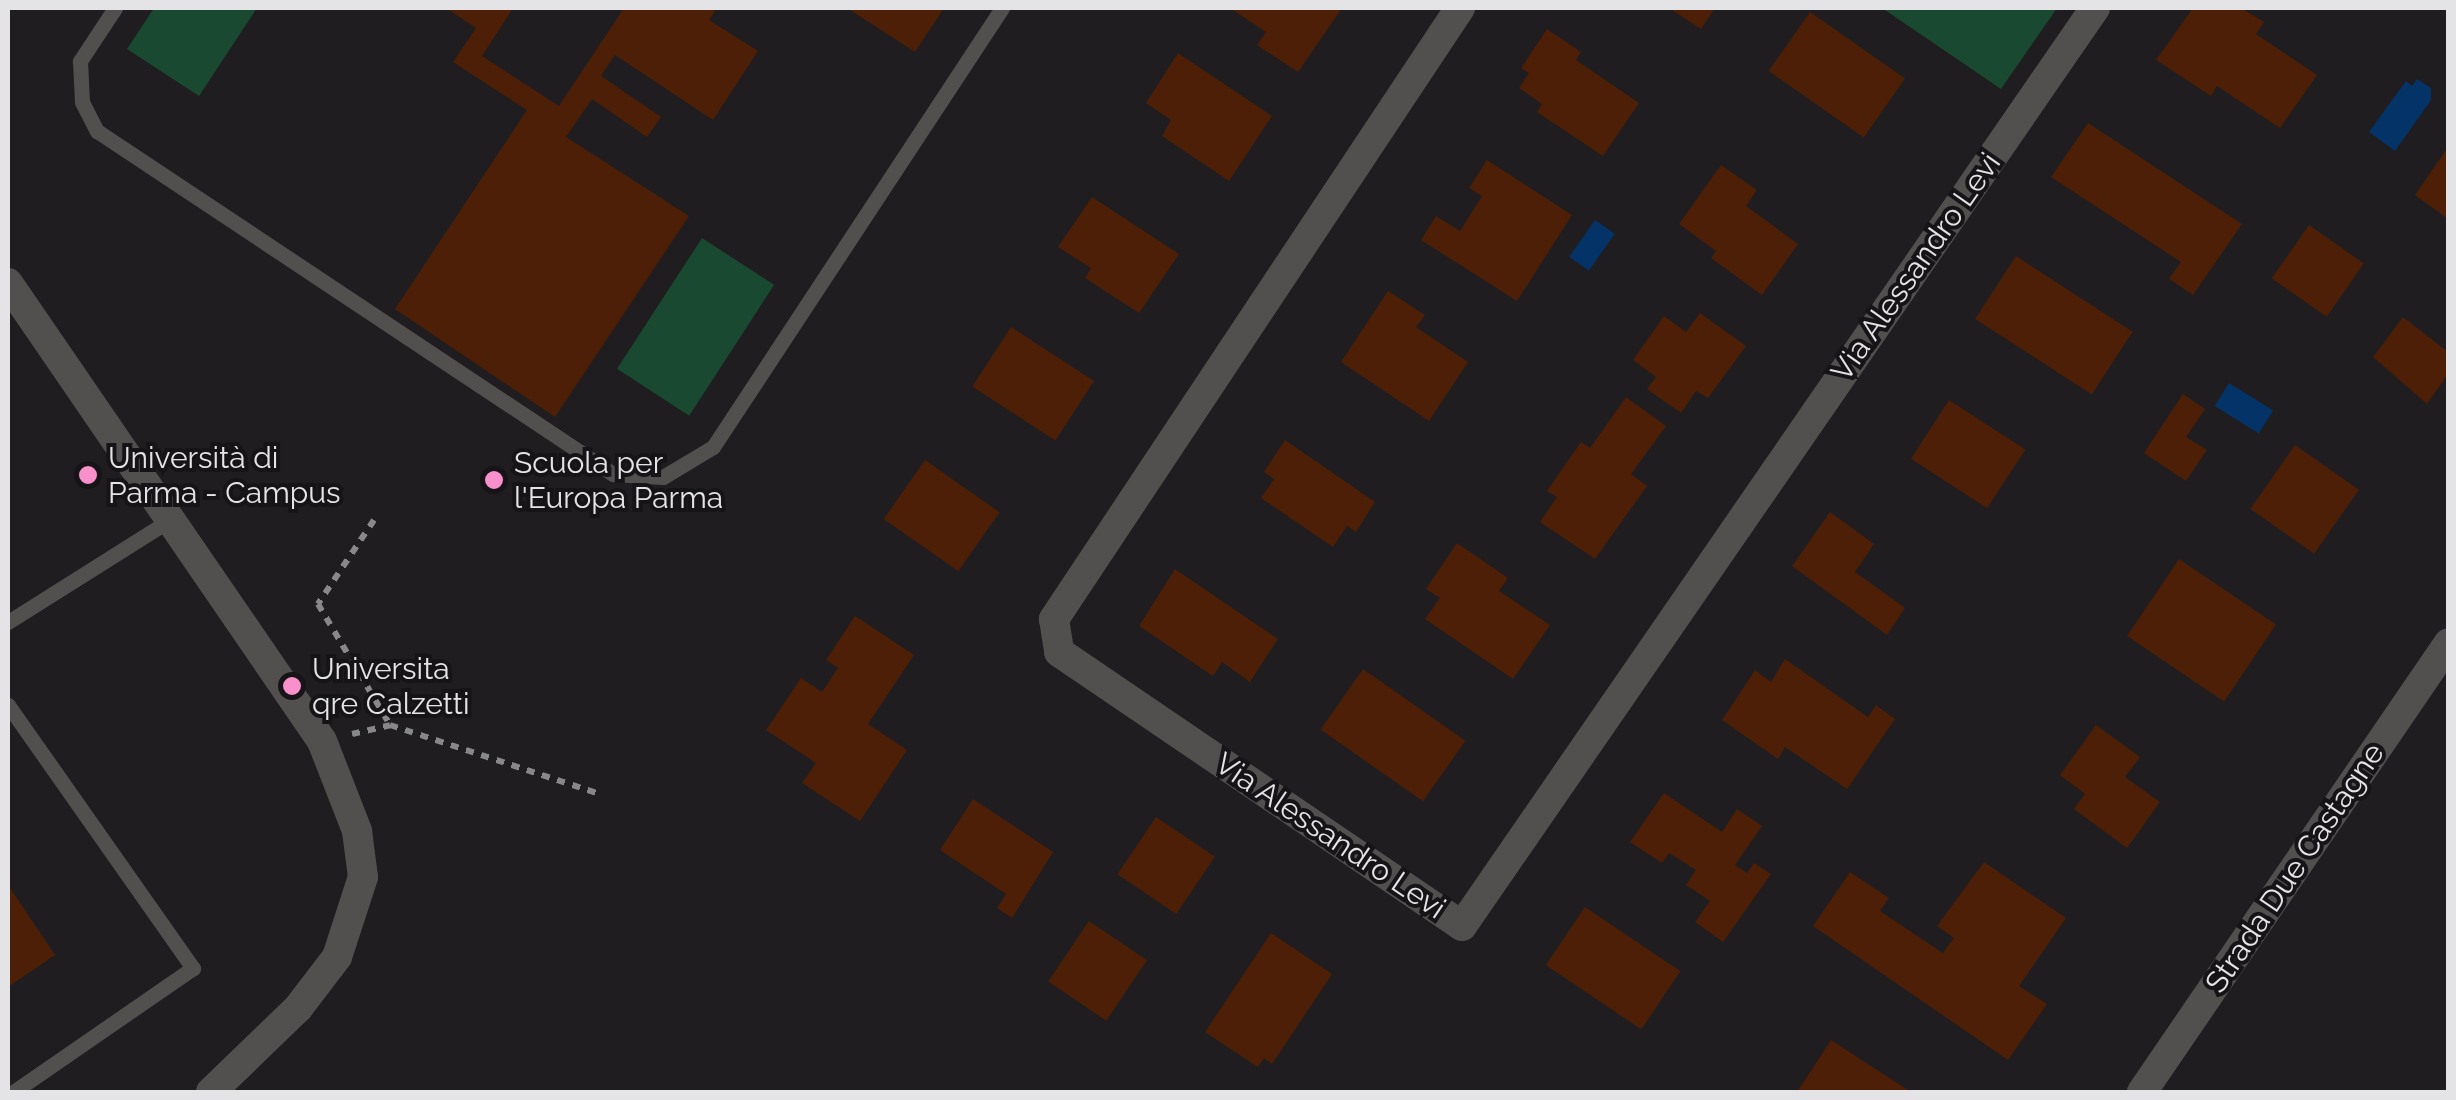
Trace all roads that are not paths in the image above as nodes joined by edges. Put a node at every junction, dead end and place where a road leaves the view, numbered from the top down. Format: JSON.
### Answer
{"nodes":[{"id":1,"x":115,"y":8,"type":"edge"},
{"id":2,"x":1002,"y":8,"type":"edge"},
{"id":3,"x":1460,"y":8,"type":"edge"},
{"id":4,"x":2095,"y":8,"type":"edge"},
{"id":5,"x":8,"y":283,"type":"edge"},
{"id":6,"x":170,"y":520,"type":"junction"},
{"id":7,"x":8,"y":622,"type":"edge"},
{"id":8,"x":2448,"y":644,"type":"edge"},
{"id":9,"x":8,"y":705,"type":"edge"},
{"id":10,"x":13,"y":1092,"type":"edge"},
{"id":11,"x":211,"y":1092,"type":"edge"},
{"id":12,"x":2142,"y":1092,"type":"edge"}],
"edges":[{"from":1,"to":2,"type":"lane"},
{"from":3,"to":4,"type":"street","name":"Via Alessandro Levi"},
{"from":5,"to":6,"type":"street"},
{"from":6,"to":7,"type":"lane"},
{"from":6,"to":11,"type":"street"},
{"from":8,"to":12,"type":"street","name":"Strada Due Castagne"},
{"from":9,"to":10,"type":"lane"}]}
